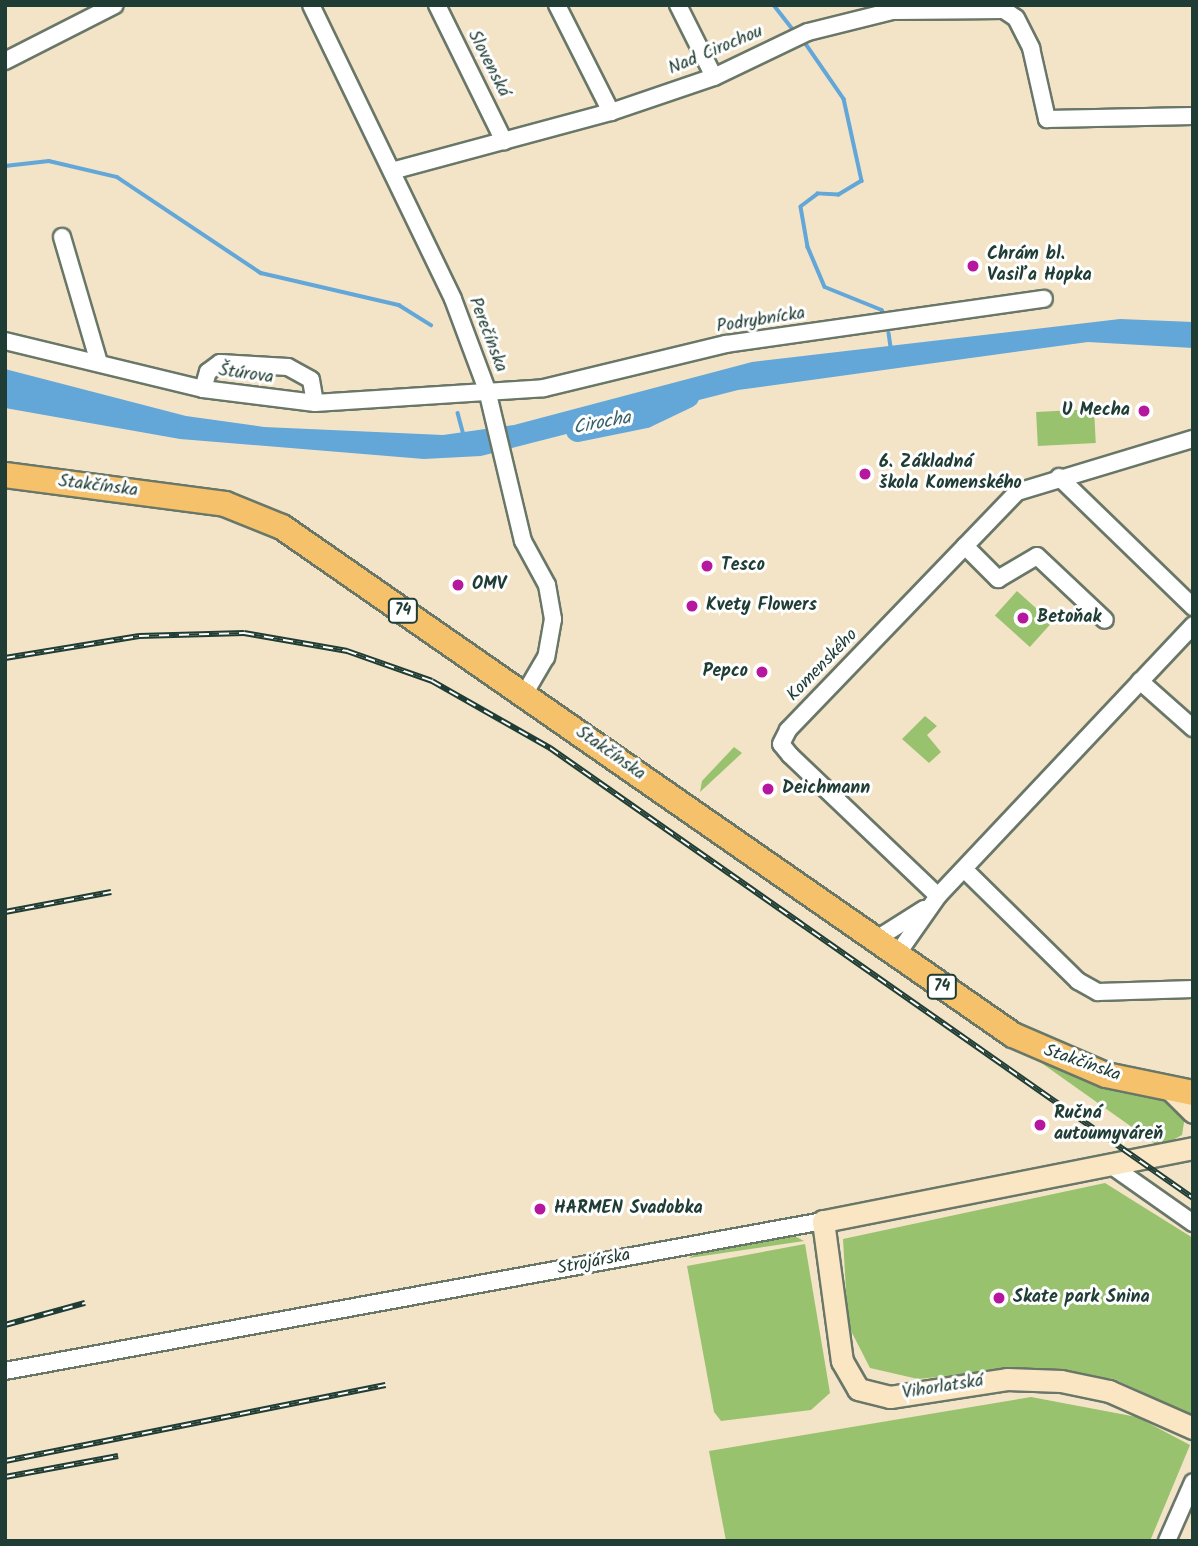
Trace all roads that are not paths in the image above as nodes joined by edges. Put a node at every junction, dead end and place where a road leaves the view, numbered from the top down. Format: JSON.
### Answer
{"nodes":[{"id":1,"x":115,"y":5,"type":"edge"},
{"id":2,"x":311,"y":5,"type":"edge"},
{"id":3,"x":436,"y":5,"type":"edge"},
{"id":4,"x":557,"y":5,"type":"edge"},
{"id":5,"x":678,"y":5,"type":"edge"},
{"id":6,"x":1003,"y":7,"type":"edge"},
{"id":7,"x":5,"y":61,"type":"edge"},
{"id":8,"x":714,"y":77,"type":"junction"},
{"id":9,"x":611,"y":112,"type":"junction"},
{"id":10,"x":1193,"y":116,"type":"edge"},
{"id":11,"x":504,"y":141,"type":"junction"},
{"id":12,"x":392,"y":172,"type":"junction"},
{"id":13,"x":62,"y":237,"type":"dead end"},
{"id":14,"x":1044,"y":299,"type":"dead end"},
{"id":15,"x":5,"y":341,"type":"edge"},
{"id":16,"x":98,"y":359,"type":"junction"},
{"id":17,"x":203,"y":389,"type":"junction"},
{"id":18,"x":489,"y":396,"type":"junction"},
{"id":19,"x":315,"y":402,"type":"junction"},
{"id":20,"x":1193,"y":439,"type":"edge"},
{"id":21,"x":5,"y":475,"type":"edge"},
{"id":22,"x":1065,"y":483,"type":"junction"},
{"id":23,"x":965,"y":546,"type":"junction"},
{"id":24,"x":1190,"y":601,"type":"edge"},
{"id":25,"x":1105,"y":620,"type":"dead end"},
{"id":26,"x":1193,"y":625,"type":"edge"},
{"id":27,"x":1140,"y":681,"type":"junction"},
{"id":28,"x":525,"y":694,"type":"junction"},
{"id":29,"x":1193,"y":728,"type":"edge"},
{"id":30,"x":964,"y":869,"type":"junction"},
{"id":31,"x":933,"y":901,"type":"junction"},
{"id":32,"x":875,"y":940,"type":"junction"},
{"id":33,"x":897,"y":956,"type":"junction"},
{"id":34,"x":1193,"y":989,"type":"edge"},
{"id":35,"x":1182,"y":1091,"type":"edge"},
{"id":36,"x":1193,"y":1112,"type":"edge"},
{"id":37,"x":1190,"y":1144,"type":"edge"},
{"id":38,"x":1109,"y":1164,"type":"junction"},
{"id":39,"x":823,"y":1221,"type":"junction"},
{"id":40,"x":1193,"y":1223,"type":"edge"},
{"id":41,"x":5,"y":1371,"type":"edge"},
{"id":42,"x":1193,"y":1428,"type":"edge"},
{"id":43,"x":1193,"y":1482,"type":"edge"},
{"id":44,"x":1167,"y":1541,"type":"edge"}],
"edges":[{"from":1,"to":7,"type":"street"},
{"from":2,"to":12,"type":"street","name":"Perečínska"},
{"from":3,"to":11,"type":"street","name":"Slovenská"},
{"from":4,"to":9,"type":"street"},
{"from":5,"to":8,"type":"street"},
{"from":6,"to":8,"type":"street","name":"Nad Cirochou"},
{"from":6,"to":10,"type":"street","name":"Nad Cirochou"},
{"from":8,"to":9,"type":"street","name":"Nad Cirochou"},
{"from":9,"to":11,"type":"street","name":"Nad Cirochou"},
{"from":11,"to":12,"type":"street","name":"Nad Cirochou"},
{"from":12,"to":18,"type":"street","name":"Perečínska"},
{"from":13,"to":16,"type":"street"},
{"from":14,"to":18,"type":"street","name":"Podrybnícka"},
{"from":15,"to":16,"type":"street","name":"Štúrova"},
{"from":16,"to":17,"type":"street","name":"Štúrova"},
{"from":17,"to":19,"type":"street","name":"Štúrova"},
{"from":17,"to":19,"type":"street"},
{"from":18,"to":19,"type":"street","name":"Štúrova"},
{"from":18,"to":28,"type":"street","name":"Perečínska"},
{"from":20,"to":22,"type":"street","name":"Komenského"},
{"from":21,"to":28,"type":"main road","name":"Stakčínska","number":"74"},
{"from":22,"to":23,"type":"street","name":"Komenského"},
{"from":22,"to":24,"type":"street"},
{"from":23,"to":25,"type":"street"},
{"from":23,"to":31,"type":"street","name":"Komenského"},
{"from":26,"to":27,"type":"street"},
{"from":27,"to":29,"type":"street"},
{"from":27,"to":30,"type":"street"},
{"from":28,"to":32,"type":"main road","name":"Stakčínska","number":"74"},
{"from":30,"to":31,"type":"street"},
{"from":30,"to":34,"type":"street"},
{"from":31,"to":32,"type":"street"},
{"from":31,"to":33,"type":"street"},
{"from":32,"to":33,"type":"main road","name":"Stakčínska","number":"74"},
{"from":33,"to":35,"type":"main road","name":"Stakčínska","number":"74"},
{"from":35,"to":36,"type":"main road"},
{"from":37,"to":38,"type":"main road","name":"Strojárska"},
{"from":38,"to":39,"type":"main road","name":"Strojárska"},
{"from":38,"to":40,"type":"street"},
{"from":39,"to":41,"type":"street","name":"Strojárska"},
{"from":39,"to":42,"type":"main road","name":"Vihorlatská"},
{"from":43,"to":44,"type":"street"}]}
